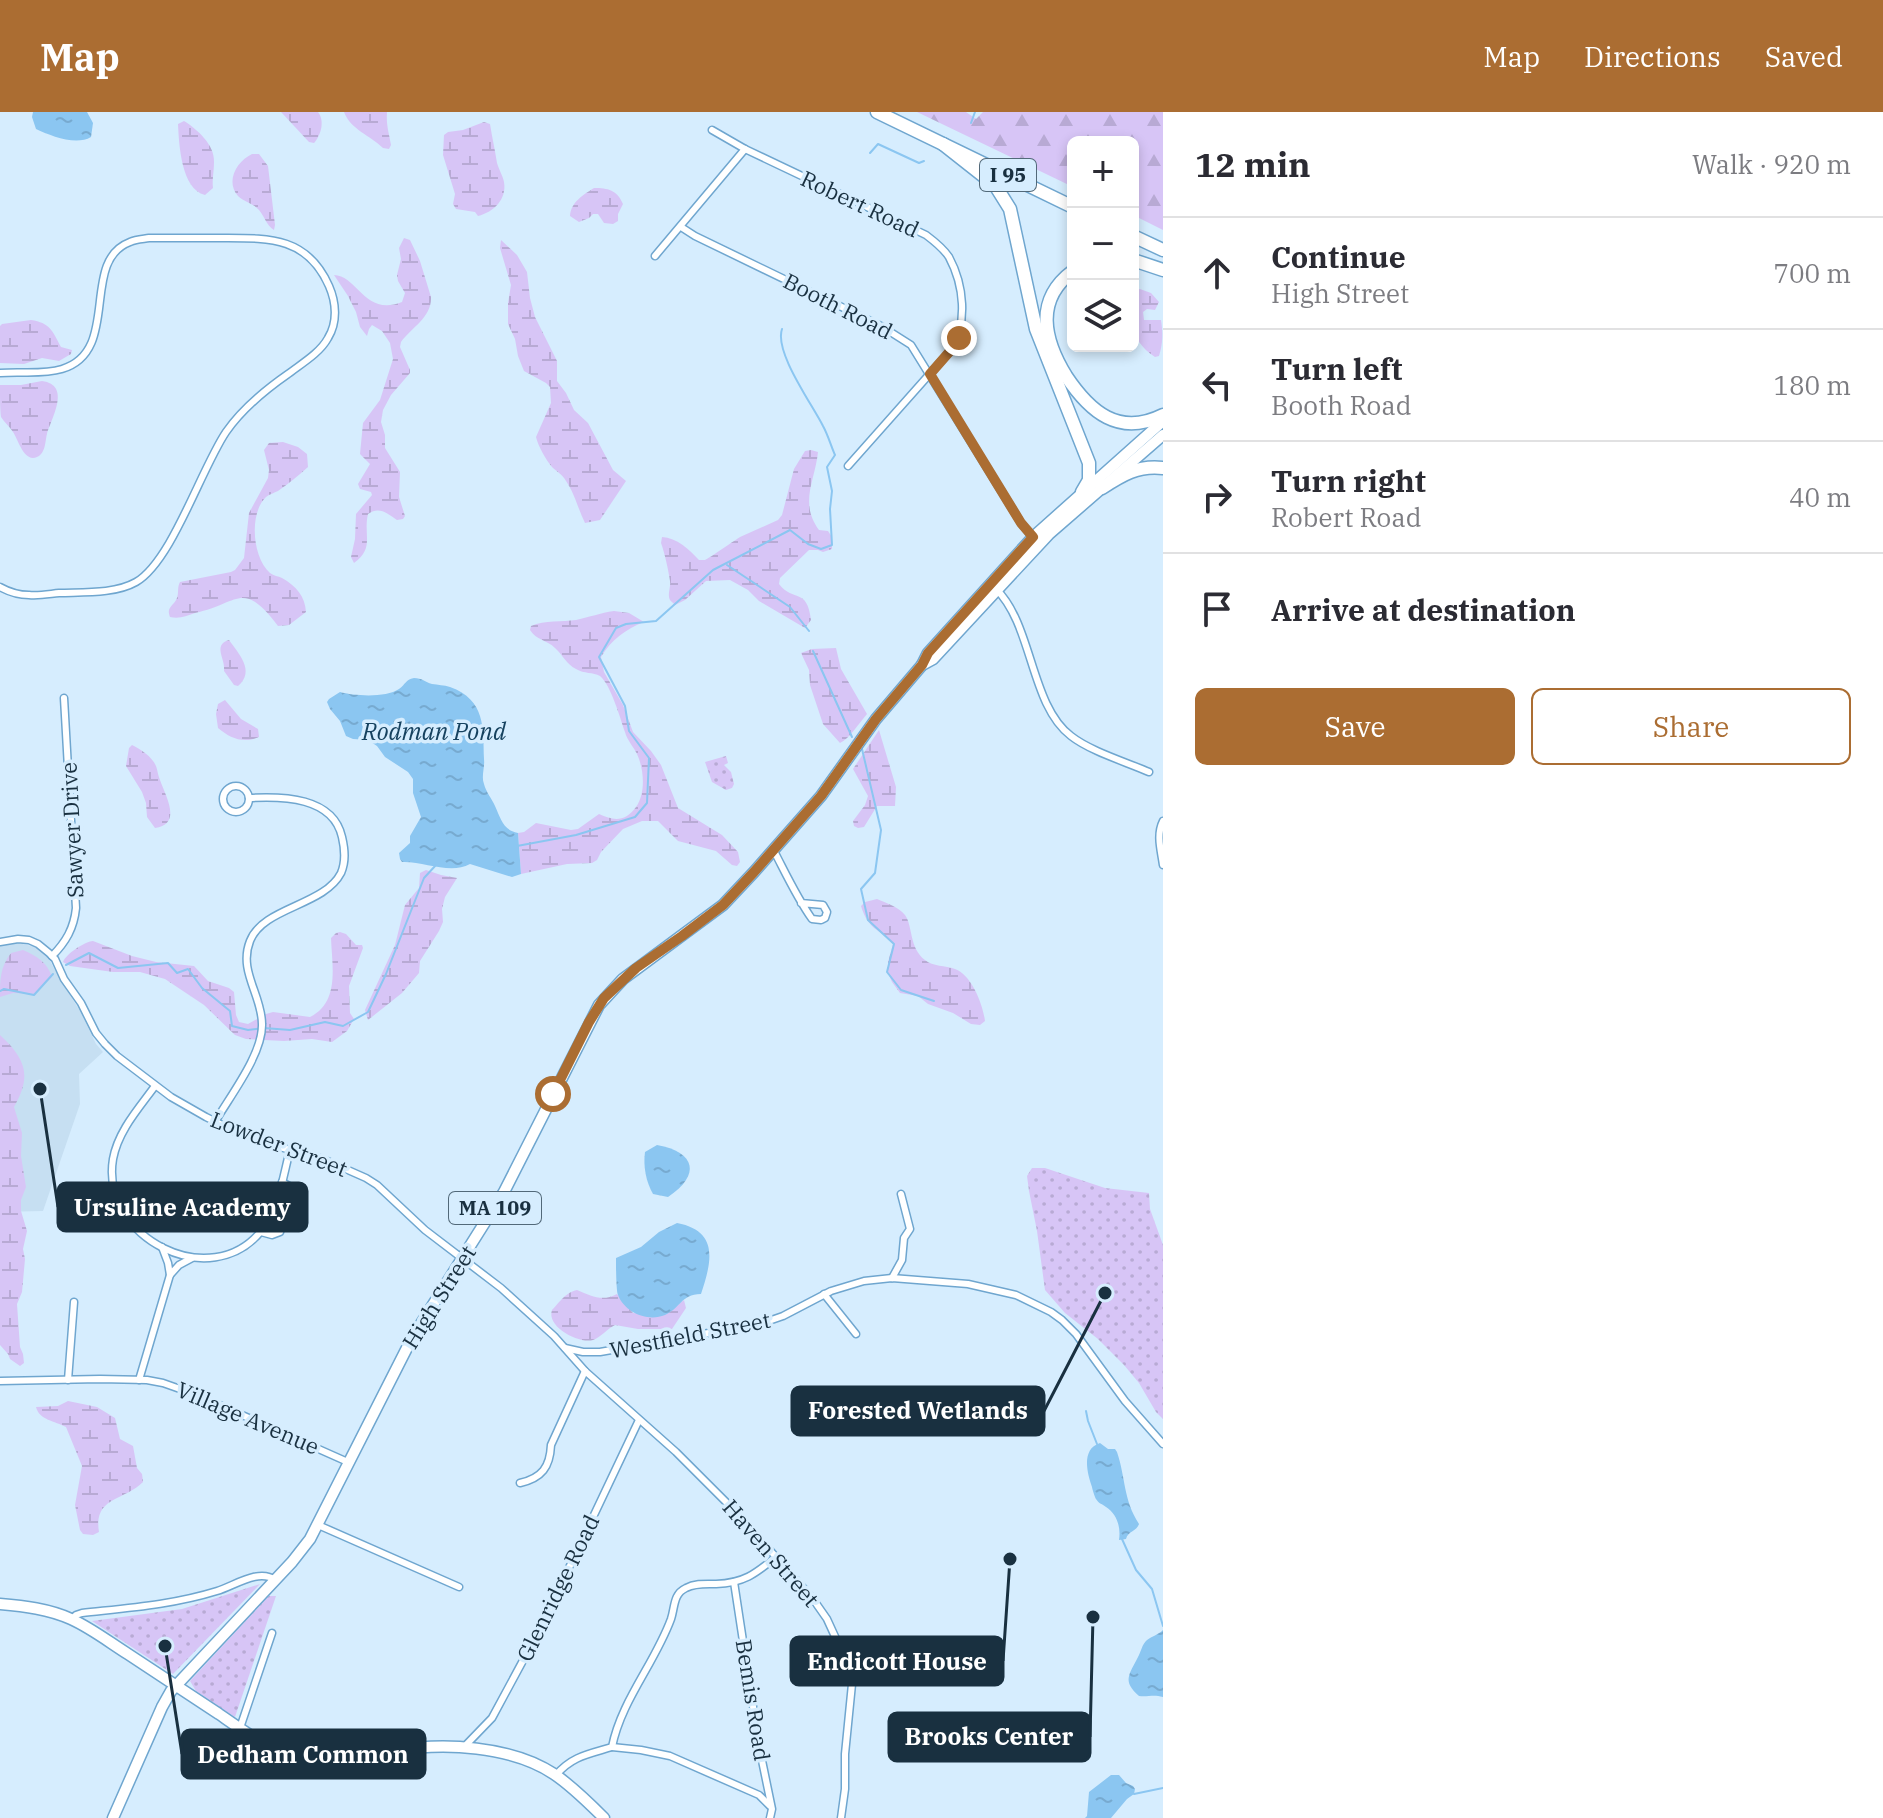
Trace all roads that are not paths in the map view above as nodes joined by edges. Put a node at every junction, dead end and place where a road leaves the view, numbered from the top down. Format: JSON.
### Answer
{"nodes":[{"id":1,"x":877,"y":112,"type":"edge"},
{"id":2,"x":712,"y":130,"type":"dead end"},
{"id":3,"x":943,"y":144,"type":"junction"},
{"id":4,"x":745,"y":149,"type":"junction"},
{"id":5,"x":1067,"y":204,"type":"edge"},
{"id":6,"x":681,"y":227,"type":"junction"},
{"id":7,"x":1139,"y":239,"type":"edge"},
{"id":8,"x":1163,"y":250,"type":"edge"},
{"id":9,"x":655,"y":256,"type":"dead end"},
{"id":10,"x":1139,"y":262,"type":"edge"},
{"id":11,"x":1163,"y":270,"type":"edge"},
{"id":12,"x":1067,"y":277,"type":"edge"},
{"id":13,"x":0,"y":373,"type":"edge"},
{"id":14,"x":930,"y":374,"type":"junction"},
{"id":15,"x":1163,"y":415,"type":"edge"},
{"id":16,"x":1163,"y":421,"type":"edge"},
{"id":17,"x":1163,"y":435,"type":"edge"},
{"id":18,"x":848,"y":466,"type":"dead end"},
{"id":19,"x":1163,"y":468,"type":"edge"},
{"id":20,"x":1102,"y":488,"type":"junction"},
{"id":21,"x":1082,"y":492,"type":"junction"},
{"id":22,"x":1036,"y":540,"type":"junction"},
{"id":23,"x":0,"y":587,"type":"edge"},
{"id":24,"x":994,"y":587,"type":"junction"},
{"id":25,"x":64,"y":698,"type":"dead end"},
{"id":26,"x":1149,"y":772,"type":"dead end"},
{"id":27,"x":249,"y":798,"type":"junction"},
{"id":28,"x":1163,"y":821,"type":"edge"},
{"id":29,"x":774,"y":851,"type":"junction"},
{"id":30,"x":1163,"y":865,"type":"edge"},
{"id":31,"x":801,"y":903,"type":"dead end"},
{"id":32,"x":0,"y":942,"type":"edge"},
{"id":33,"x":52,"y":956,"type":"junction"},
{"id":34,"x":155,"y":1086,"type":"junction"},
{"id":35,"x":215,"y":1122,"type":"junction"},
{"id":36,"x":290,"y":1150,"type":"junction"},
{"id":37,"x":282,"y":1182,"type":"junction"},
{"id":38,"x":901,"y":1194,"type":"dead end"},
{"id":39,"x":261,"y":1232,"type":"junction"},
{"id":40,"x":162,"y":1247,"type":"junction"},
{"id":41,"x":192,"y":1258,"type":"junction"},
{"id":42,"x":462,"y":1258,"type":"junction"},
{"id":43,"x":170,"y":1275,"type":"junction"},
{"id":44,"x":892,"y":1278,"type":"junction"},
{"id":45,"x":824,"y":1294,"type":"junction"},
{"id":46,"x":74,"y":1302,"type":"dead end"},
{"id":47,"x":856,"y":1334,"type":"dead end"},
{"id":48,"x":565,"y":1348,"type":"junction"},
{"id":49,"x":585,"y":1371,"type":"junction"},
{"id":50,"x":68,"y":1380,"type":"junction"},
{"id":51,"x":139,"y":1380,"type":"junction"},
{"id":52,"x":0,"y":1381,"type":"edge"},
{"id":53,"x":639,"y":1420,"type":"junction"},
{"id":54,"x":1163,"y":1444,"type":"edge"},
{"id":55,"x":350,"y":1463,"type":"junction"},
{"id":56,"x":520,"y":1483,"type":"dead end"},
{"id":57,"x":318,"y":1525,"type":"junction"},
{"id":58,"x":776,"y":1557,"type":"junction"},
{"id":59,"x":275,"y":1580,"type":"junction"},
{"id":60,"x":734,"y":1582,"type":"junction"},
{"id":61,"x":459,"y":1587,"type":"dead end"},
{"id":62,"x":0,"y":1604,"type":"edge"},
{"id":63,"x":72,"y":1619,"type":"junction"},
{"id":64,"x":272,"y":1633,"type":"dead end"},
{"id":65,"x":175,"y":1686,"type":"junction"},
{"id":66,"x":240,"y":1728,"type":"junction"},
{"id":67,"x":464,"y":1747,"type":"junction"},
{"id":68,"x":612,"y":1747,"type":"junction"},
{"id":69,"x":556,"y":1775,"type":"junction"},
{"id":70,"x":772,"y":1809,"type":"junction"},
{"id":71,"x":113,"y":1818,"type":"edge"},
{"id":72,"x":604,"y":1818,"type":"edge"},
{"id":73,"x":770,"y":1818,"type":"edge"},
{"id":74,"x":841,"y":1818,"type":"edge"}],
"edges":[{"from":1,"to":3,"type":"highway","number":"I 95"},
{"from":2,"to":4,"type":"street","name":"Robert Road"},
{"from":3,"to":5,"type":"highway","number":"I 95"},
{"from":3,"to":21,"type":"highway"},
{"from":4,"to":6,"type":"street"},
{"from":4,"to":14,"type":"street","name":"Robert Road"},
{"from":6,"to":9,"type":"street"},
{"from":6,"to":14,"type":"street","name":"Booth Road"},
{"from":7,"to":8,"type":"highway"},
{"from":10,"to":11,"type":"highway"},
{"from":12,"to":15,"type":"highway"},
{"from":13,"to":23,"type":"street"},
{"from":14,"to":18,"type":"street","name":"Robert Road"},
{"from":14,"to":22,"type":"street","name":"Booth Road"},
{"from":16,"to":21,"type":"main road","name":"High Street","number":"MA 109"},
{"from":17,"to":20,"type":"main road","name":"High Street","number":"MA 109"},
{"from":19,"to":20,"type":"highway"},
{"from":20,"to":22,"type":"main road","name":"High Street","number":"MA 109"},
{"from":21,"to":22,"type":"main road","name":"High Street","number":"MA 109"},
{"from":22,"to":24,"type":"main road","name":"High Street","number":"MA 109"},
{"from":24,"to":26,"type":"street"},
{"from":24,"to":29,"type":"main road","name":"High Street","number":"MA 109"},
{"from":25,"to":33,"type":"street","name":"Sawyer Drive"},
{"from":27,"to":27,"type":"street"},
{"from":27,"to":35,"type":"street"},
{"from":28,"to":30,"type":"street"},
{"from":29,"to":31,"type":"street"},
{"from":29,"to":42,"type":"main road","name":"High Street","number":"MA 109"},
{"from":32,"to":33,"type":"street"},
{"from":33,"to":34,"type":"street","name":"Lowder Street"},
{"from":34,"to":35,"type":"street","name":"Lowder Street"},
{"from":34,"to":40,"type":"street"},
{"from":35,"to":36,"type":"street","name":"Lowder Street"},
{"from":36,"to":37,"type":"street"},
{"from":36,"to":42,"type":"street","name":"Lowder Street"},
{"from":37,"to":39,"type":"street"},
{"from":37,"to":39,"type":"street"},
{"from":38,"to":44,"type":"street"},
{"from":39,"to":41,"type":"street"},
{"from":40,"to":41,"type":"street"},
{"from":40,"to":43,"type":"street"},
{"from":41,"to":43,"type":"street"},
{"from":42,"to":48,"type":"street"},
{"from":42,"to":55,"type":"main road","name":"High Street","number":"MA 109"},
{"from":43,"to":51,"type":"street"},
{"from":44,"to":45,"type":"street","name":"Westfield Street"},
{"from":44,"to":54,"type":"street","name":"Westfield Street"},
{"from":45,"to":47,"type":"street"},
{"from":45,"to":48,"type":"street","name":"Westfield Street"},
{"from":46,"to":50,"type":"street"},
{"from":48,"to":49,"type":"street","name":"Haven Street"},
{"from":49,"to":53,"type":"street","name":"Haven Street"},
{"from":49,"to":56,"type":"street"},
{"from":50,"to":51,"type":"street","name":"Village Avenue"},
{"from":50,"to":52,"type":"street","name":"Village Avenue"},
{"from":51,"to":55,"type":"street","name":"Village Avenue"},
{"from":53,"to":58,"type":"street","name":"Haven Street"},
{"from":53,"to":67,"type":"street","name":"Glenridge Road"},
{"from":55,"to":57,"type":"main road","name":"High Street","number":"MA 109"},
{"from":57,"to":59,"type":"main road","name":"High Street","number":"MA 109"},
{"from":57,"to":61,"type":"street"},
{"from":58,"to":60,"type":"street"},
{"from":58,"to":74,"type":"street","name":"Haven Street"},
{"from":59,"to":63,"type":"street"},
{"from":59,"to":65,"type":"main road","number":"MA 109"},
{"from":60,"to":68,"type":"street"},
{"from":60,"to":70,"type":"street","name":"Bemis Road"},
{"from":62,"to":63,"type":"main road"},
{"from":63,"to":65,"type":"main road"},
{"from":64,"to":66,"type":"street"},
{"from":65,"to":66,"type":"main road"},
{"from":65,"to":71,"type":"main road","number":"MA 109"},
{"from":66,"to":67,"type":"main road"},
{"from":67,"to":69,"type":"main road"},
{"from":68,"to":69,"type":"street"},
{"from":68,"to":70,"type":"street"},
{"from":69,"to":72,"type":"main road"},
{"from":70,"to":73,"type":"street","name":"Bemis Road"}]}
